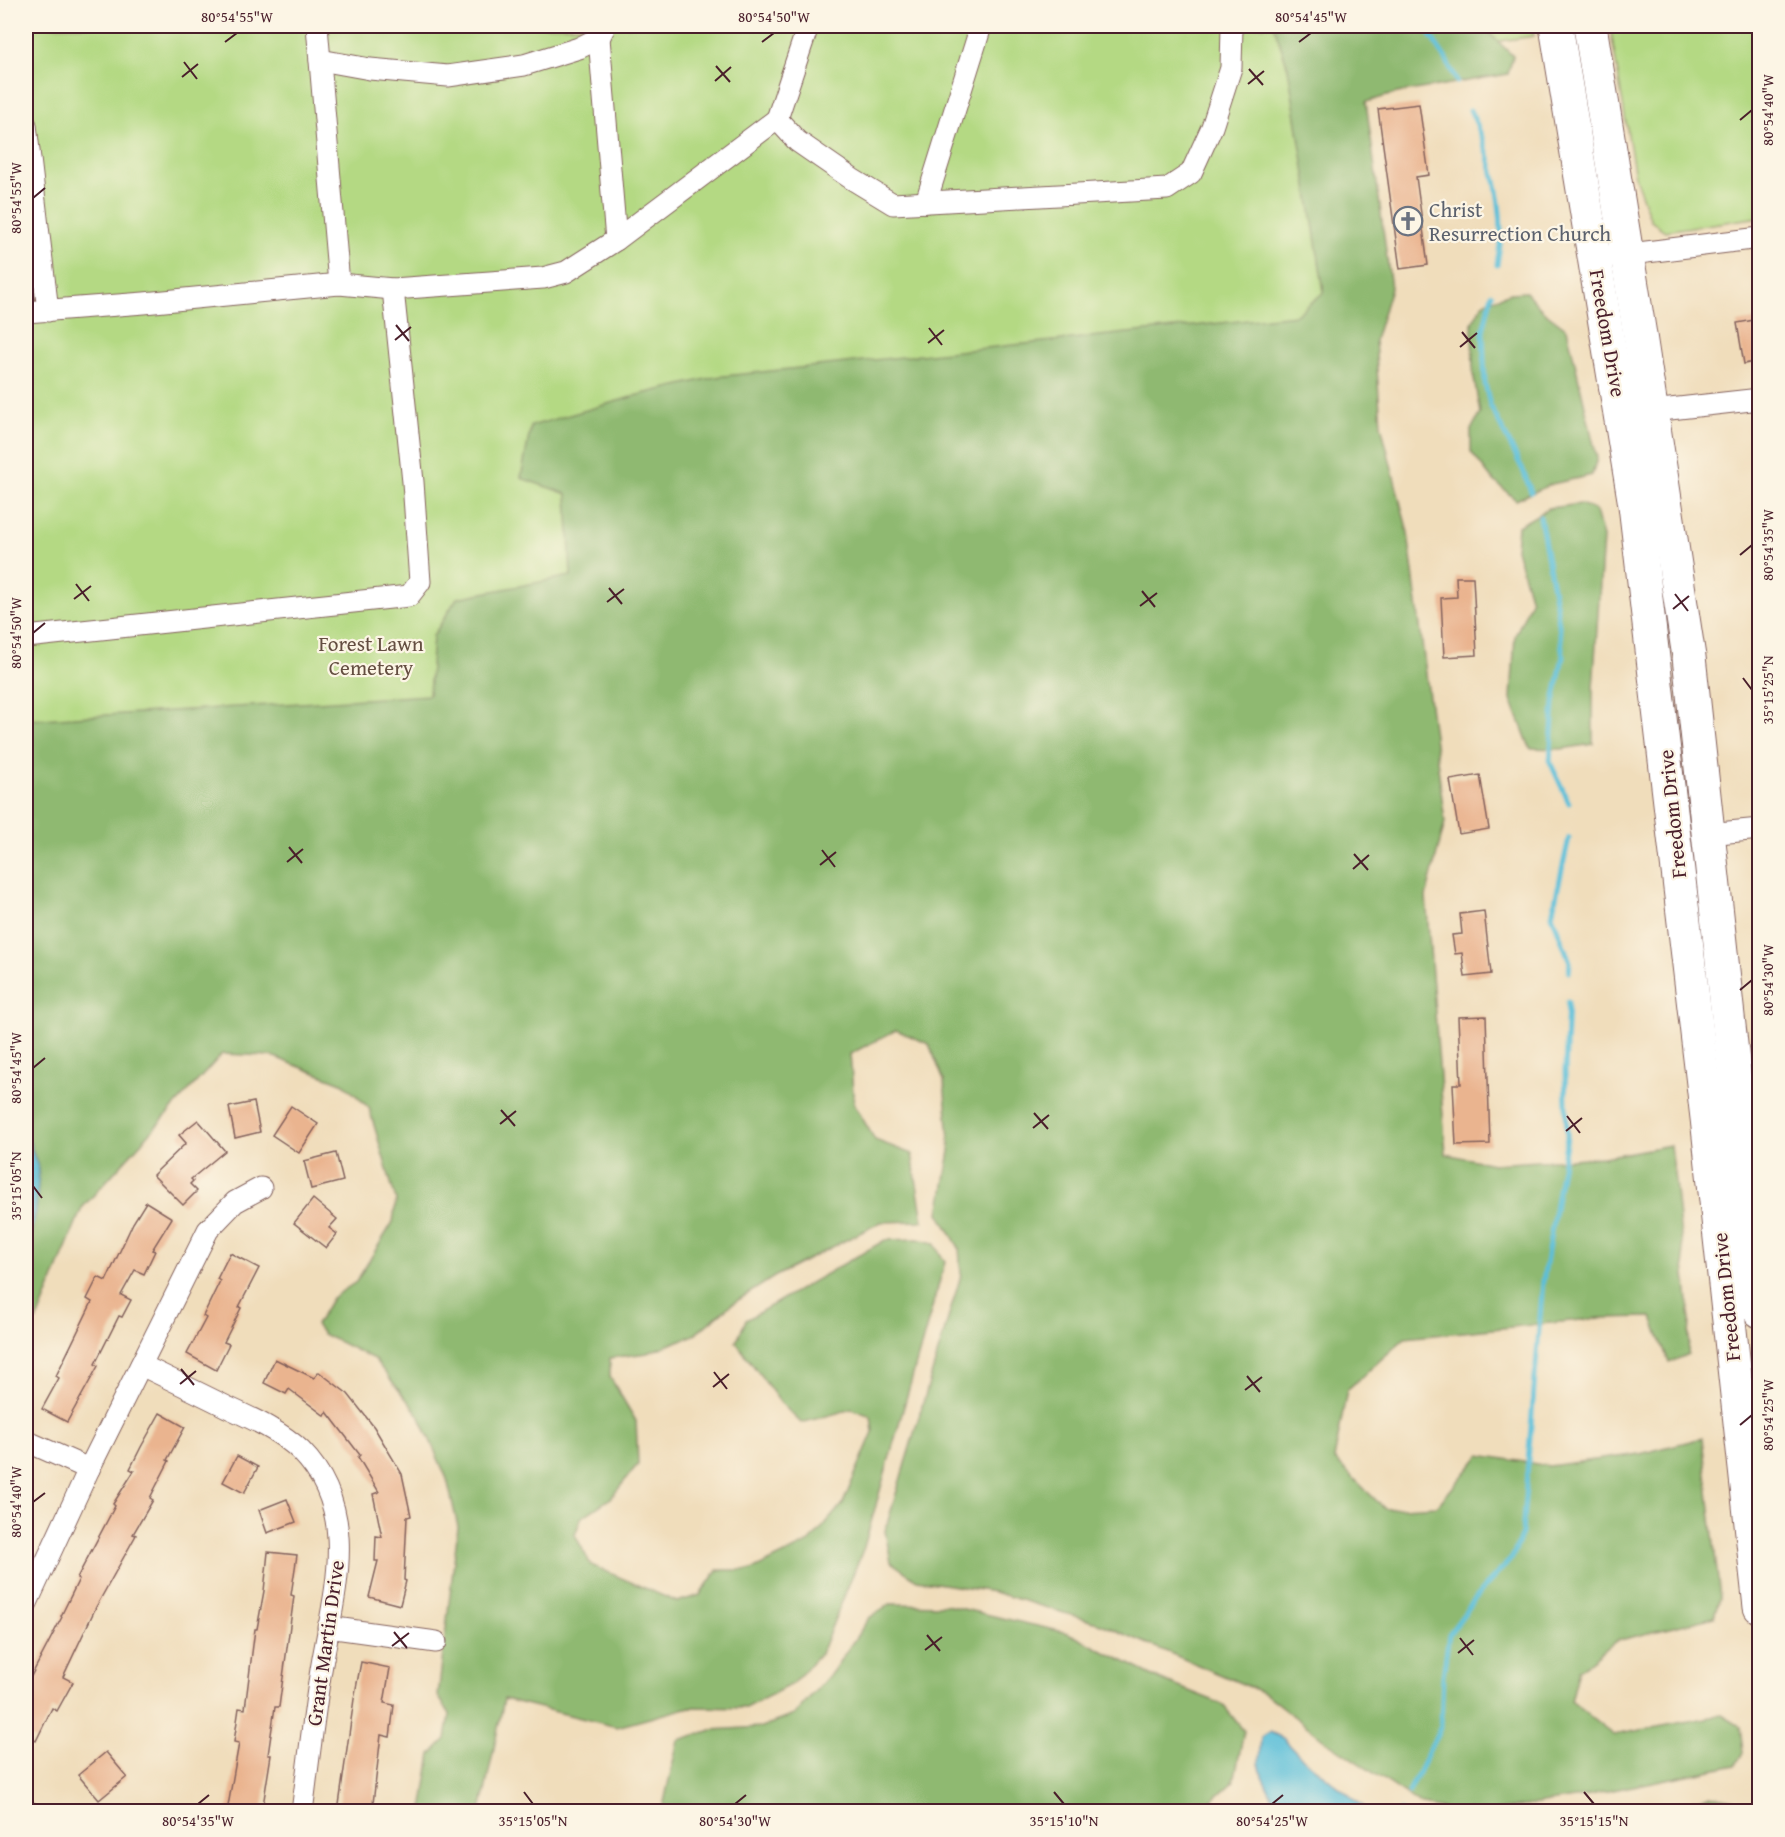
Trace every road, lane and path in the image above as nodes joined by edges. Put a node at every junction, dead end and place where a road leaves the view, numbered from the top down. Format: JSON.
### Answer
{"nodes":[{"id":1,"x":317,"y":26,"type":"edge"},
{"id":2,"x":808,"y":26,"type":"edge"},
{"id":3,"x":981,"y":26,"type":"edge"},
{"id":4,"x":1232,"y":26,"type":"edge"},
{"id":5,"x":1556,"y":26,"type":"edge"},
{"id":6,"x":1590,"y":26,"type":"edge"},
{"id":7,"x":602,"y":32,"type":"edge"},
{"id":8,"x":320,"y":60,"type":"junction"},
{"id":9,"x":777,"y":119,"type":"junction"},
{"id":10,"x":26,"y":125,"type":"edge"},
{"id":11,"x":926,"y":202,"type":"junction"},
{"id":12,"x":1760,"y":238,"type":"edge"},
{"id":13,"x":616,"y":240,"type":"junction"},
{"id":14,"x":1611,"y":256,"type":"junction"},
{"id":15,"x":339,"y":284,"type":"junction"},
{"id":16,"x":393,"y":289,"type":"junction"},
{"id":17,"x":48,"y":311,"type":"junction"},
{"id":18,"x":26,"y":312,"type":"edge"},
{"id":19,"x":1760,"y":399,"type":"edge"},
{"id":20,"x":1652,"y":411,"type":"junction"},
{"id":21,"x":26,"y":637,"type":"edge"},
{"id":22,"x":1760,"y":829,"type":"edge"},
{"id":23,"x":1708,"y":834,"type":"junction"},
{"id":24,"x":261,"y":1188,"type":"dead end"},
{"id":25,"x":1752,"y":1311,"type":"edge"},
{"id":26,"x":141,"y":1365,"type":"junction"},
{"id":27,"x":26,"y":1441,"type":"edge"},
{"id":28,"x":89,"y":1469,"type":"junction"},
{"id":29,"x":26,"y":1605,"type":"edge"},
{"id":30,"x":1760,"y":1607,"type":"edge"},
{"id":31,"x":328,"y":1627,"type":"junction"},
{"id":32,"x":436,"y":1641,"type":"dead end"},
{"id":33,"x":302,"y":1812,"type":"edge"}],
"edges":[{"from":1,"to":8,"type":"street"},
{"from":2,"to":9,"type":"street"},
{"from":3,"to":11,"type":"street"},
{"from":4,"to":11,"type":"street"},
{"from":5,"to":14,"type":"main road","name":"Freedom Drive"},
{"from":6,"to":14,"type":"main road","name":"Freedom Drive"},
{"from":7,"to":8,"type":"street"},
{"from":7,"to":13,"type":"street"},
{"from":8,"to":15,"type":"street"},
{"from":9,"to":11,"type":"street"},
{"from":9,"to":13,"type":"street"},
{"from":10,"to":17,"type":"street"},
{"from":12,"to":14,"type":"street"},
{"from":13,"to":16,"type":"street"},
{"from":14,"to":20,"type":"main road","name":"Freedom Drive"},
{"from":14,"to":25,"type":"main road","name":"Freedom Drive"},
{"from":15,"to":16,"type":"street"},
{"from":15,"to":17,"type":"street"},
{"from":16,"to":21,"type":"street"},
{"from":17,"to":18,"type":"street"},
{"from":19,"to":20,"type":"street"},
{"from":20,"to":23,"type":"main road","name":"Freedom Drive"},
{"from":22,"to":23,"type":"street"},
{"from":23,"to":25,"type":"main road","name":"Freedom Drive"},
{"from":24,"to":26,"type":"street"},
{"from":25,"to":30,"type":"main road","name":"Freedom Drive"},
{"from":26,"to":28,"type":"street"},
{"from":26,"to":31,"type":"street","name":"Grant Martin Drive"},
{"from":27,"to":28,"type":"street"},
{"from":28,"to":29,"type":"street"},
{"from":31,"to":32,"type":"street"},
{"from":31,"to":33,"type":"street","name":"Grant Martin Drive"}]}
